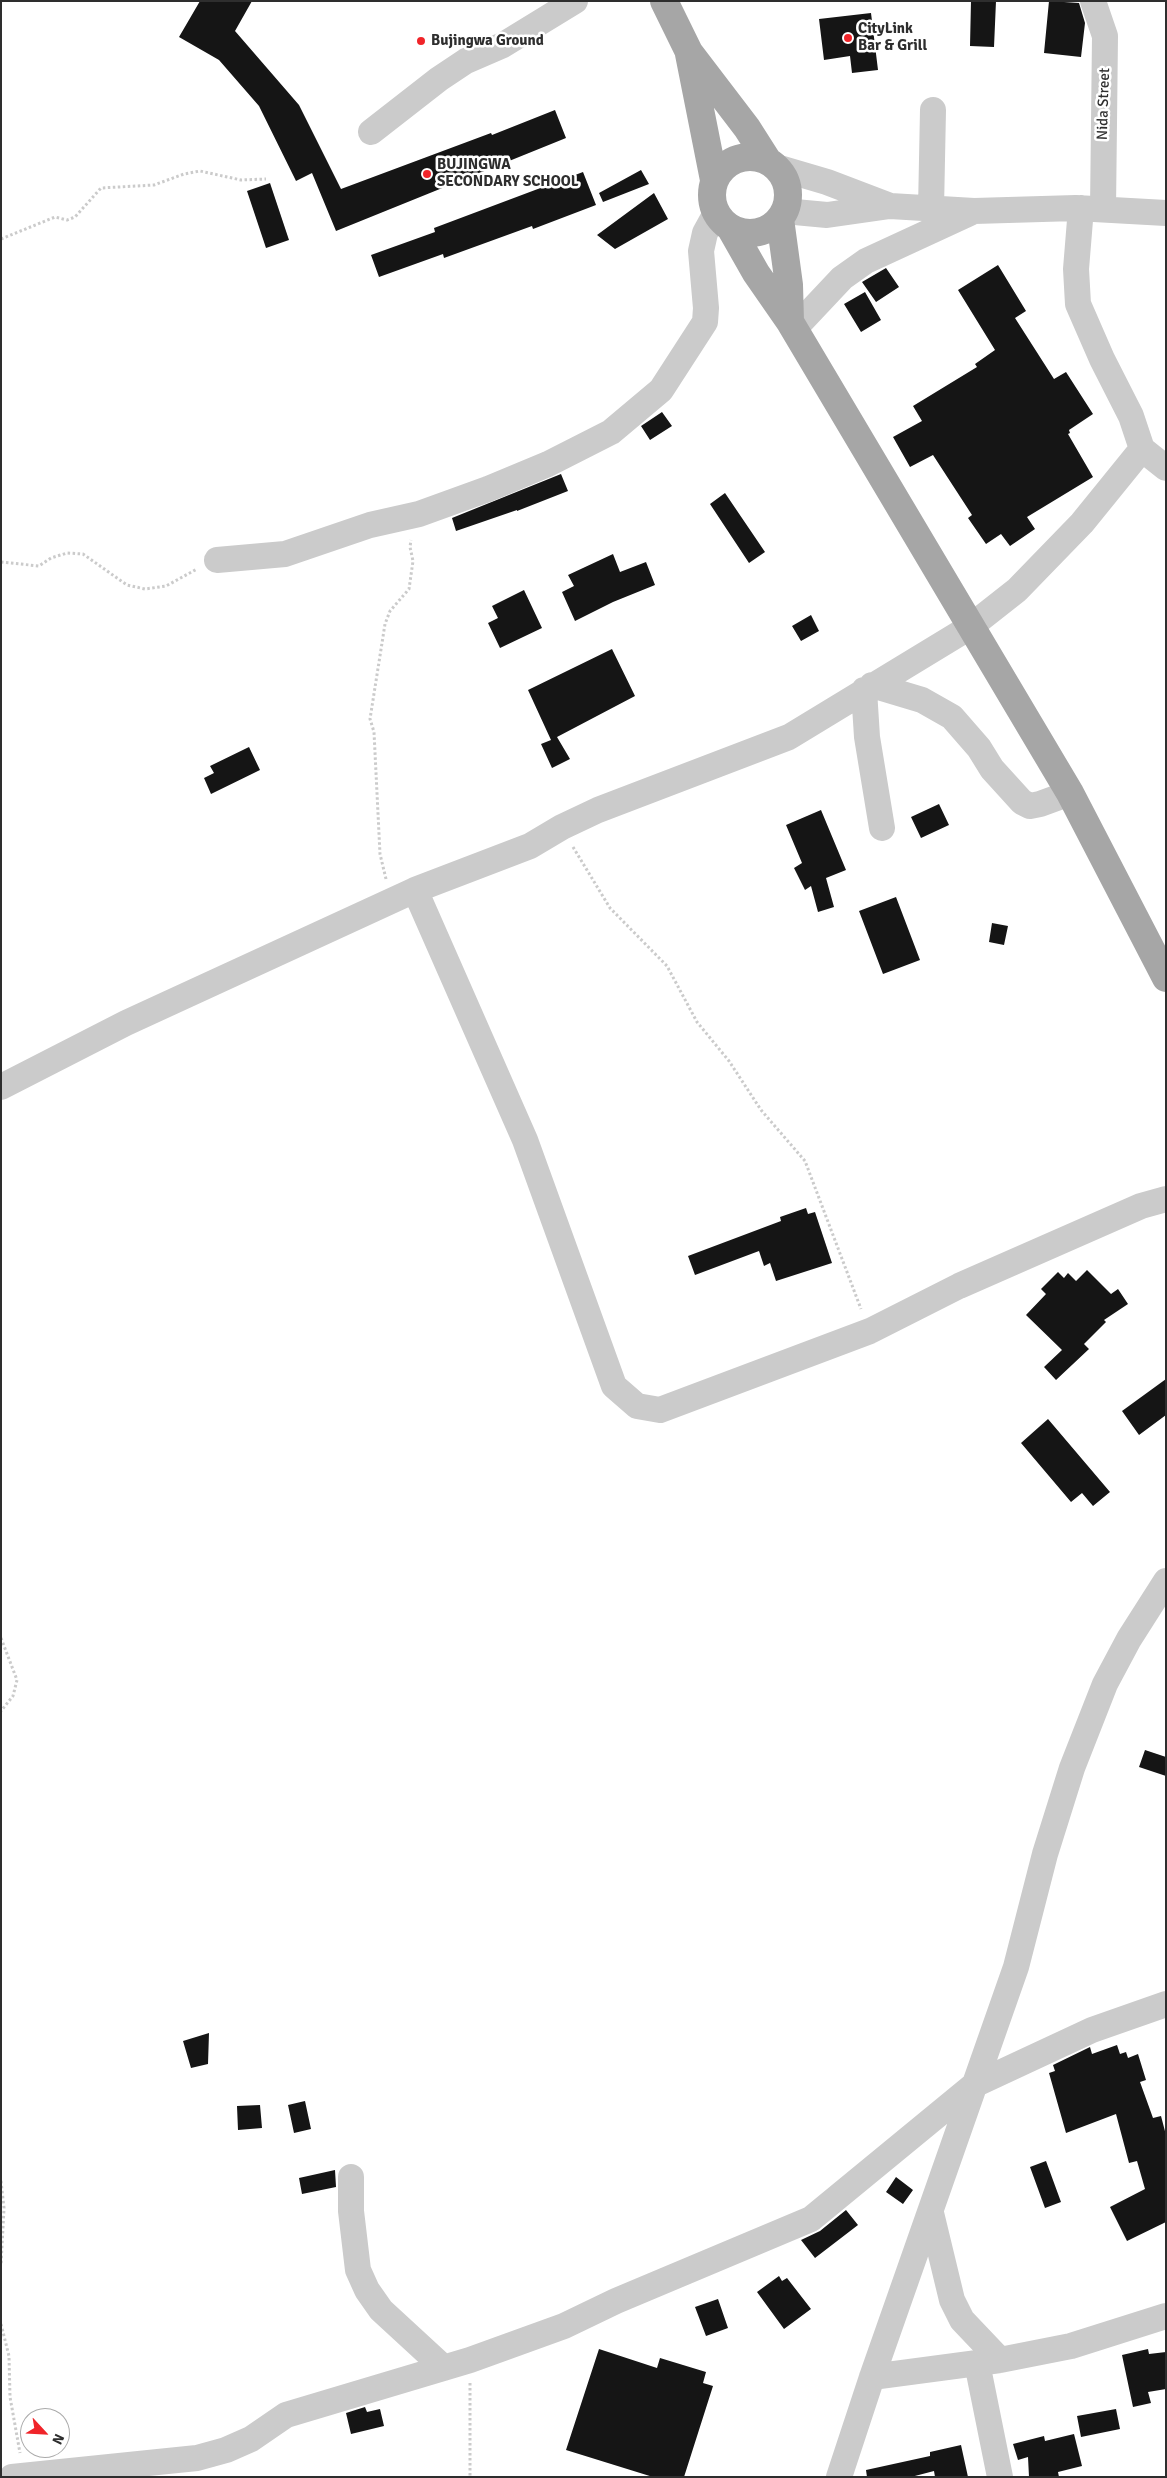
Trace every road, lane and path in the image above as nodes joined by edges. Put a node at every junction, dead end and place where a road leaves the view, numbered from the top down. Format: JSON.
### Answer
{"nodes":[{"id":1,"x":575,"y":1,"type":"edge"},
{"id":2,"x":664,"y":1,"type":"edge"},
{"id":3,"x":1093,"y":1,"type":"edge"},
{"id":4,"x":689,"y":52,"type":"junction"},
{"id":5,"x":933,"y":110,"type":"dead end"},
{"id":6,"x":371,"y":132,"type":"dead end"},
{"id":7,"x":772,"y":164,"type":"junction"},
{"id":8,"x":266,"y":178,"type":"dead end"},
{"id":9,"x":714,"y":180,"type":"junction"},
{"id":10,"x":890,"y":206,"type":"junction"},
{"id":11,"x":931,"y":208,"type":"junction"},
{"id":12,"x":1092,"y":209,"type":"junction"},
{"id":13,"x":974,"y":211,"type":"junction"},
{"id":14,"x":1166,"y":213,"type":"edge"},
{"id":15,"x":782,"y":215,"type":"junction"},
{"id":16,"x":723,"y":221,"type":"junction"},
{"id":17,"x":1,"y":239,"type":"edge"},
{"id":18,"x":792,"y":325,"type":"junction"},
{"id":19,"x":1142,"y":449,"type":"junction"},
{"id":20,"x":1166,"y":468,"type":"edge"},
{"id":21,"x":416,"y":534,"type":"dead end"},
{"id":22,"x":217,"y":560,"type":"joint"},
{"id":23,"x":1,"y":562,"type":"edge"},
{"id":24,"x":970,"y":627,"type":"junction"},
{"id":25,"x":868,"y":688,"type":"junction"},
{"id":26,"x":1070,"y":793,"type":"junction"},
{"id":27,"x":562,"y":827,"type":"junction"},
{"id":28,"x":882,"y":828,"type":"dead end"},
{"id":29,"x":415,"y":890,"type":"junction"},
{"id":30,"x":389,"y":902,"type":"junction"},
{"id":31,"x":1166,"y":978,"type":"edge"},
{"id":32,"x":1,"y":1087,"type":"edge"},
{"id":33,"x":1166,"y":1199,"type":"edge"},
{"id":34,"x":870,"y":1331,"type":"junction"},
{"id":35,"x":1166,"y":1581,"type":"edge"},
{"id":36,"x":1,"y":1638,"type":"edge"},
{"id":37,"x":1,"y":1710,"type":"edge"},
{"id":38,"x":1166,"y":2004,"type":"edge"},
{"id":39,"x":974,"y":2086,"type":"junction"},
{"id":40,"x":351,"y":2177,"type":"dead end"},
{"id":41,"x":1,"y":2181,"type":"edge"},
{"id":42,"x":931,"y":2213,"type":"junction"},
{"id":43,"x":1,"y":2265,"type":"edge"},
{"id":44,"x":1166,"y":2316,"type":"edge"},
{"id":45,"x":1,"y":2324,"type":"edge"},
{"id":46,"x":470,"y":2360,"type":"junction"},
{"id":47,"x":989,"y":2362,"type":"junction"},
{"id":48,"x":444,"y":2368,"type":"junction"},
{"id":49,"x":872,"y":2377,"type":"junction"},
{"id":50,"x":19,"y":2475,"type":"edge"},
{"id":51,"x":470,"y":2477,"type":"edge"},
{"id":52,"x":839,"y":2477,"type":"edge"},
{"id":53,"x":1000,"y":2477,"type":"edge"}],
"edges":[{"from":1,"to":6,"type":"street"},
{"from":2,"to":4,"type":"main road"},
{"from":3,"to":12,"type":"street","name":"Nida Street"},
{"from":4,"to":7,"type":"main road"},
{"from":4,"to":9,"type":"main road"},
{"from":5,"to":11,"type":"street"},
{"from":7,"to":9,"type":"main road"},
{"from":7,"to":10,"type":"street"},
{"from":7,"to":15,"type":"main road"},
{"from":8,"to":17,"type":"path"},
{"from":9,"to":16,"type":"main road"},
{"from":10,"to":11,"type":"street"},
{"from":10,"to":15,"type":"street"},
{"from":11,"to":13,"type":"street"},
{"from":12,"to":13,"type":"street"},
{"from":12,"to":14,"type":"street"},
{"from":12,"to":19,"type":"street","name":"Nida Street"},
{"from":13,"to":18,"type":"street"},
{"from":15,"to":16,"type":"main road"},
{"from":15,"to":18,"type":"main road"},
{"from":16,"to":18,"type":"main road"},
{"from":16,"to":22,"type":"street"},
{"from":18,"to":24,"type":"main road"},
{"from":19,"to":20,"type":"street"},
{"from":19,"to":24,"type":"street"},
{"from":21,"to":30,"type":"path"},
{"from":22,"to":23,"type":"path"},
{"from":24,"to":25,"type":"street"},
{"from":24,"to":26,"type":"main road"},
{"from":25,"to":26,"type":"street"},
{"from":25,"to":27,"type":"street"},
{"from":25,"to":28,"type":"street"},
{"from":26,"to":31,"type":"main road"},
{"from":27,"to":29,"type":"street"},
{"from":27,"to":34,"type":"path"},
{"from":29,"to":30,"type":"street"},
{"from":29,"to":34,"type":"street"},
{"from":30,"to":32,"type":"street"},
{"from":33,"to":34,"type":"street"},
{"from":35,"to":39,"type":"street"},
{"from":36,"to":37,"type":"path"},
{"from":38,"to":39,"type":"street"},
{"from":39,"to":42,"type":"street"},
{"from":39,"to":46,"type":"street"},
{"from":40,"to":48,"type":"street"},
{"from":41,"to":43,"type":"path"},
{"from":42,"to":47,"type":"street"},
{"from":42,"to":49,"type":"street"},
{"from":44,"to":47,"type":"street"},
{"from":45,"to":50,"type":"path"},
{"from":46,"to":48,"type":"street"},
{"from":46,"to":51,"type":"path"},
{"from":47,"to":49,"type":"street"},
{"from":47,"to":53,"type":"street"},
{"from":48,"to":50,"type":"street"},
{"from":49,"to":52,"type":"street"}]}
